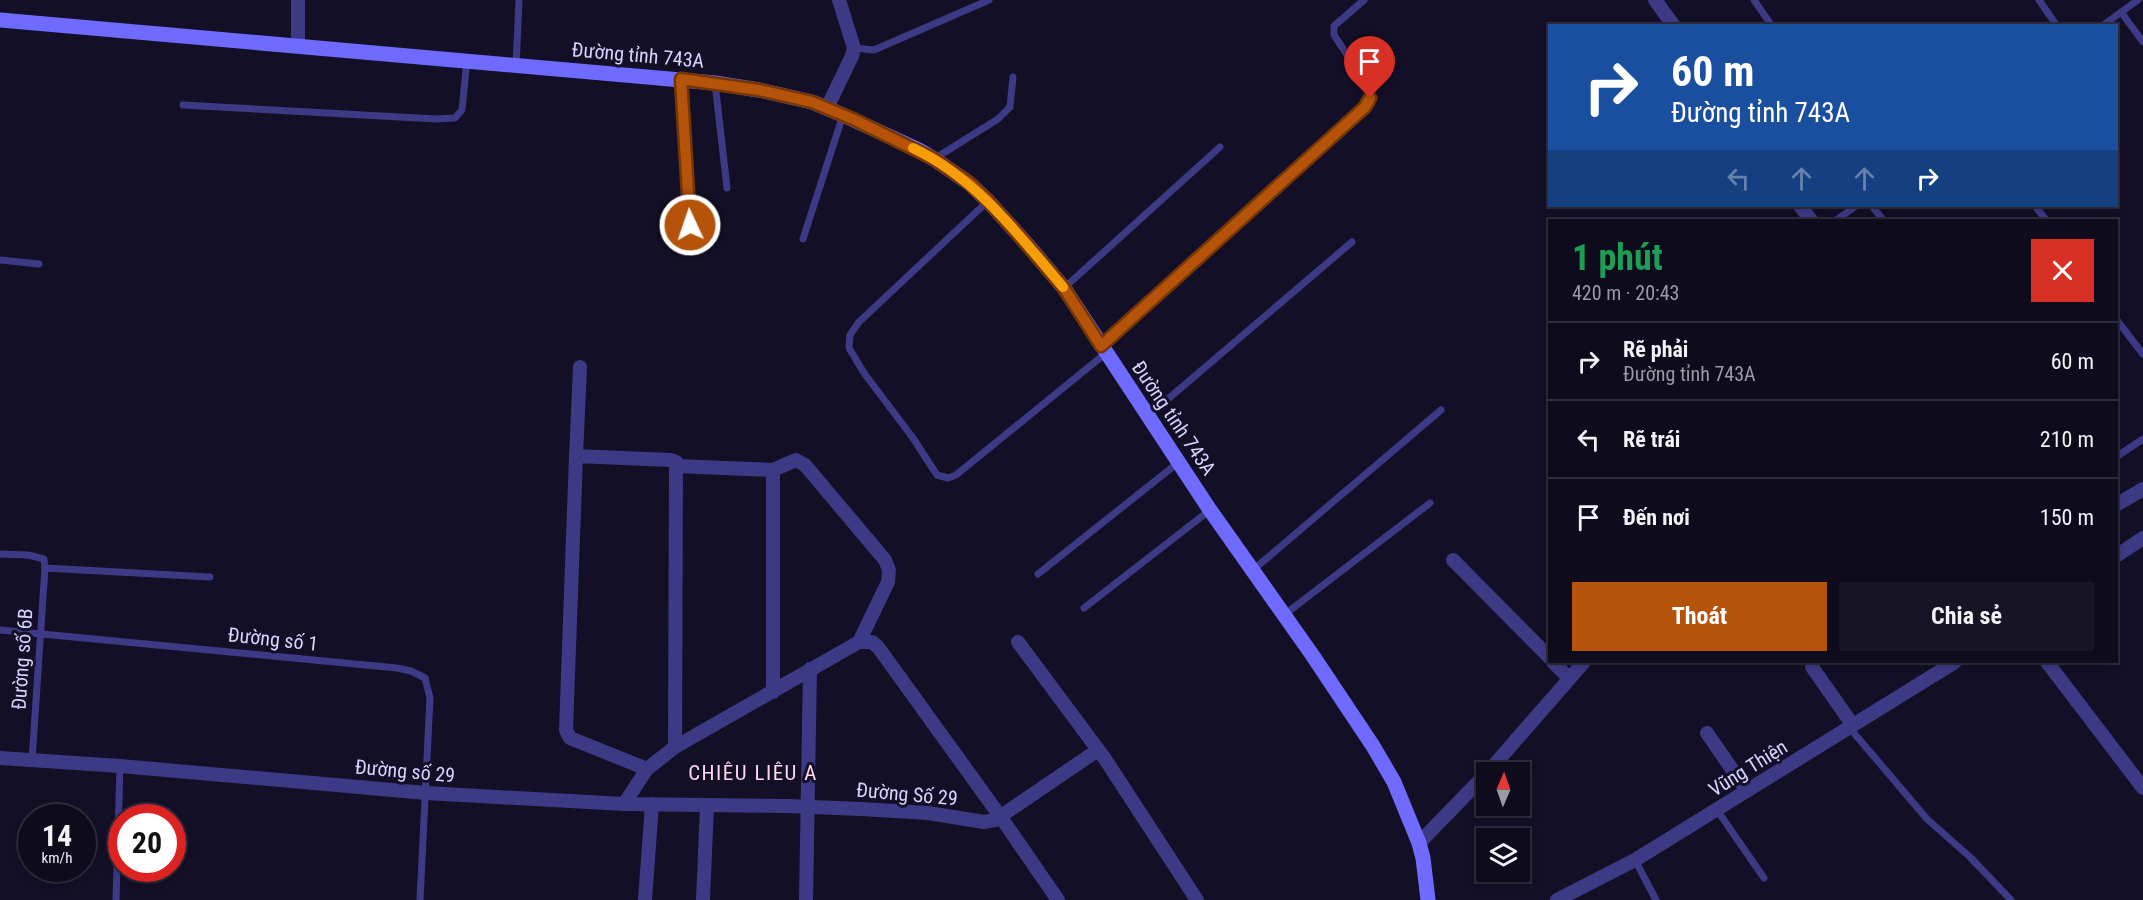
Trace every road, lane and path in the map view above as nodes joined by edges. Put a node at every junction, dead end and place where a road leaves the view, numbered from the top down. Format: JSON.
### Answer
{"nodes":[{"id":1,"x":298,"y":0,"type":"edge"},
{"id":2,"x":519,"y":0,"type":"edge"},
{"id":3,"x":839,"y":0,"type":"edge"},
{"id":4,"x":989,"y":0,"type":"edge"},
{"id":5,"x":1364,"y":0,"type":"edge"},
{"id":6,"x":1655,"y":0,"type":"edge"},
{"id":7,"x":1754,"y":0,"type":"edge"},
{"id":8,"x":2039,"y":0,"type":"edge"},
{"id":9,"x":2138,"y":0,"type":"edge"},
{"id":10,"x":2121,"y":12,"type":"junction"},
{"id":11,"x":0,"y":20,"type":"edge"},
{"id":12,"x":1673,"y":24,"type":"edge"},
{"id":13,"x":1771,"y":24,"type":"edge"},
{"id":14,"x":2056,"y":24,"type":"edge"},
{"id":15,"x":2105,"y":24,"type":"edge"},
{"id":16,"x":2143,"y":42,"type":"edge"},
{"id":17,"x":298,"y":46,"type":"junction"},
{"id":18,"x":854,"y":48,"type":"junction"},
{"id":19,"x":467,"y":60,"type":"junction"},
{"id":20,"x":516,"y":66,"type":"junction"},
{"id":21,"x":1013,"y":77,"type":"dead end"},
{"id":22,"x":681,"y":79,"type":"junction"},
{"id":23,"x":715,"y":83,"type":"junction"},
{"id":24,"x":183,"y":105,"type":"dead end"},
{"id":25,"x":827,"y":108,"type":"junction"},
{"id":26,"x":843,"y":115,"type":"junction"},
{"id":27,"x":1220,"y":147,"type":"dead end"},
{"id":28,"x":934,"y":159,"type":"junction"},
{"id":29,"x":728,"y":189,"type":"dead end"},
{"id":30,"x":988,"y":201,"type":"junction"},
{"id":31,"x":1801,"y":207,"type":"edge"},
{"id":32,"x":1855,"y":207,"type":"edge"},
{"id":33,"x":2036,"y":207,"type":"edge"},
{"id":34,"x":1810,"y":219,"type":"edge"},
{"id":35,"x":1837,"y":219,"type":"edge"},
{"id":36,"x":2045,"y":219,"type":"edge"},
{"id":37,"x":690,"y":225,"type":"dead end"},
{"id":38,"x":803,"y":238,"type":"dead end"},
{"id":39,"x":1352,"y":242,"type":"dead end"},
{"id":40,"x":0,"y":260,"type":"edge"},
{"id":41,"x":39,"y":264,"type":"dead end"},
{"id":42,"x":1064,"y":288,"type":"junction"},
{"id":43,"x":2118,"y":322,"type":"edge"},
{"id":44,"x":1103,"y":350,"type":"junction"},
{"id":45,"x":2143,"y":354,"type":"edge"},
{"id":46,"x":580,"y":367,"type":"dead end"},
{"id":47,"x":1441,"y":410,"type":"dead end"},
{"id":48,"x":1148,"y":416,"type":"junction"},
{"id":49,"x":2143,"y":439,"type":"edge"},
{"id":50,"x":576,"y":456,"type":"junction"},
{"id":51,"x":2118,"y":456,"type":"edge"},
{"id":52,"x":1179,"y":462,"type":"junction"},
{"id":53,"x":676,"y":466,"type":"junction"},
{"id":54,"x":773,"y":470,"type":"junction"},
{"id":55,"x":2142,"y":494,"type":"edge"},
{"id":56,"x":1430,"y":503,"type":"dead end"},
{"id":57,"x":2118,"y":505,"type":"edge"},
{"id":58,"x":1210,"y":510,"type":"junction"},
{"id":59,"x":2143,"y":538,"type":"edge"},
{"id":60,"x":0,"y":554,"type":"edge"},
{"id":61,"x":2118,"y":555,"type":"edge"},
{"id":62,"x":1453,"y":560,"type":"dead end"},
{"id":63,"x":45,"y":568,"type":"junction"},
{"id":64,"x":1253,"y":570,"type":"junction"},
{"id":65,"x":1038,"y":574,"type":"dead end"},
{"id":66,"x":210,"y":577,"type":"dead end"},
{"id":67,"x":1084,"y":609,"type":"dead end"},
{"id":68,"x":1284,"y":615,"type":"junction"},
{"id":69,"x":0,"y":630,"type":"edge"},
{"id":70,"x":40,"y":633,"type":"junction"},
{"id":71,"x":859,"y":642,"type":"junction"},
{"id":72,"x":1018,"y":642,"type":"dead end"},
{"id":73,"x":1548,"y":656,"type":"edge"},
{"id":74,"x":1554,"y":663,"type":"edge"},
{"id":75,"x":1583,"y":663,"type":"edge"},
{"id":76,"x":1953,"y":663,"type":"edge"},
{"id":77,"x":2048,"y":663,"type":"edge"},
{"id":78,"x":1812,"y":667,"type":"dead end"},
{"id":79,"x":810,"y":669,"type":"junction"},
{"id":80,"x":1569,"y":678,"type":"junction"},
{"id":81,"x":773,"y":692,"type":"junction"},
{"id":82,"x":1850,"y":725,"type":"junction"},
{"id":83,"x":1707,"y":734,"type":"dead end"},
{"id":84,"x":675,"y":747,"type":"junction"},
{"id":85,"x":1098,"y":750,"type":"junction"},
{"id":86,"x":0,"y":759,"type":"edge"},
{"id":87,"x":32,"y":760,"type":"junction"},
{"id":88,"x":1496,"y":762,"type":"edge"},
{"id":89,"x":120,"y":765,"type":"junction"},
{"id":90,"x":647,"y":769,"type":"junction"},
{"id":91,"x":1476,"y":784,"type":"edge"},
{"id":92,"x":2143,"y":789,"type":"edge"},
{"id":93,"x":1747,"y":791,"type":"junction"},
{"id":94,"x":426,"y":793,"type":"junction"},
{"id":95,"x":624,"y":804,"type":"junction"},
{"id":96,"x":652,"y":804,"type":"junction"},
{"id":97,"x":707,"y":805,"type":"junction"},
{"id":98,"x":808,"y":807,"type":"junction"},
{"id":99,"x":1717,"y":810,"type":"junction"},
{"id":100,"x":1000,"y":816,"type":"junction"},
{"id":101,"x":1419,"y":843,"type":"junction"},
{"id":102,"x":1635,"y":860,"type":"junction"},
{"id":103,"x":1764,"y":878,"type":"dead end"},
{"id":104,"x":116,"y":900,"type":"edge"},
{"id":105,"x":420,"y":900,"type":"edge"},
{"id":106,"x":645,"y":900,"type":"edge"},
{"id":107,"x":703,"y":900,"type":"edge"},
{"id":108,"x":806,"y":900,"type":"edge"},
{"id":109,"x":1058,"y":900,"type":"edge"},
{"id":110,"x":1197,"y":900,"type":"edge"},
{"id":111,"x":1428,"y":900,"type":"edge"},
{"id":112,"x":1557,"y":900,"type":"edge"},
{"id":113,"x":1656,"y":900,"type":"edge"},
{"id":114,"x":2011,"y":900,"type":"edge"}],
"edges":[{"from":1,"to":17,"type":"street"},
{"from":2,"to":20,"type":"lane"},
{"from":3,"to":18,"type":"street"},
{"from":4,"to":18,"type":"lane"},
{"from":5,"to":44,"type":"lane"},
{"from":6,"to":12,"type":"street"},
{"from":7,"to":13,"type":"lane"},
{"from":8,"to":14,"type":"lane"},
{"from":9,"to":10,"type":"lane"},
{"from":10,"to":15,"type":"lane"},
{"from":10,"to":16,"type":"lane"},
{"from":11,"to":17,"type":"main road","name":"Đường tỉnh 743A"},
{"from":17,"to":19,"type":"main road","name":"Đường tỉnh 743A"},
{"from":18,"to":25,"type":"street"},
{"from":19,"to":20,"type":"main road","name":"Đường tỉnh 743A"},
{"from":19,"to":24,"type":"lane"},
{"from":20,"to":22,"type":"main road","name":"Đường tỉnh 743A"},
{"from":21,"to":28,"type":"lane"},
{"from":22,"to":23,"type":"main road","name":"Đường tỉnh 743A"},
{"from":22,"to":37,"type":"lane"},
{"from":23,"to":25,"type":"main road","name":"Đường tỉnh 743A"},
{"from":23,"to":29,"type":"lane"},
{"from":25,"to":26,"type":"main road","name":"Đường tỉnh 743A"},
{"from":26,"to":28,"type":"main road","name":"Đường tỉnh 743A"},
{"from":26,"to":38,"type":"lane"},
{"from":27,"to":42,"type":"lane"},
{"from":28,"to":30,"type":"main road","name":"Đường tỉnh 743A"},
{"from":30,"to":42,"type":"main road","name":"Đường tỉnh 743A"},
{"from":30,"to":44,"type":"lane"},
{"from":31,"to":34,"type":"street"},
{"from":32,"to":35,"type":"lane"},
{"from":33,"to":36,"type":"lane"},
{"from":39,"to":48,"type":"lane"},
{"from":40,"to":41,"type":"lane"},
{"from":42,"to":44,"type":"main road","name":"Đường tỉnh 743A"},
{"from":43,"to":45,"type":"lane"},
{"from":44,"to":48,"type":"main road","name":"Đường tỉnh 743A"},
{"from":46,"to":50,"type":"street"},
{"from":47,"to":64,"type":"lane"},
{"from":48,"to":52,"type":"main road","name":"Đường tỉnh 743A"},
{"from":49,"to":51,"type":"lane"},
{"from":50,"to":53,"type":"street"},
{"from":50,"to":90,"type":"street"},
{"from":52,"to":58,"type":"main road","name":"Đường tỉnh 743A"},
{"from":52,"to":65,"type":"lane"},
{"from":53,"to":54,"type":"street"},
{"from":53,"to":84,"type":"street"},
{"from":54,"to":71,"type":"street"},
{"from":54,"to":81,"type":"street"},
{"from":55,"to":57,"type":"street"},
{"from":56,"to":68,"type":"lane"},
{"from":58,"to":64,"type":"main road","name":"Đường tỉnh 743A"},
{"from":58,"to":67,"type":"lane"},
{"from":59,"to":61,"type":"street"},
{"from":60,"to":63,"type":"lane","name":"Đường số 6B"},
{"from":62,"to":73,"type":"street"},
{"from":63,"to":66,"type":"lane"},
{"from":63,"to":70,"type":"lane","name":"Đường số 6B"},
{"from":64,"to":68,"type":"main road","name":"Đường tỉnh 743A"},
{"from":68,"to":101,"type":"main road","name":"Đường tỉnh 743A"},
{"from":69,"to":70,"type":"lane","name":"Đường số 1"},
{"from":70,"to":87,"type":"lane","name":"Đường số 6B"},
{"from":70,"to":94,"type":"lane","name":"Đường số 1"},
{"from":71,"to":79,"type":"street"},
{"from":71,"to":100,"type":"street"},
{"from":72,"to":85,"type":"street"},
{"from":74,"to":80,"type":"street"},
{"from":75,"to":80,"type":"street"},
{"from":76,"to":82,"type":"street","name":"Vũng Thiện"},
{"from":77,"to":92,"type":"street"},
{"from":78,"to":82,"type":"street"},
{"from":79,"to":81,"type":"street"},
{"from":79,"to":98,"type":"street"},
{"from":80,"to":88,"type":"street"},
{"from":81,"to":84,"type":"street"},
{"from":82,"to":93,"type":"street","name":"Vũng Thiện"},
{"from":82,"to":114,"type":"lane"},
{"from":83,"to":93,"type":"street"},
{"from":84,"to":90,"type":"street"},
{"from":85,"to":100,"type":"street"},
{"from":85,"to":110,"type":"street"},
{"from":86,"to":87,"type":"street","name":"Đường số 29"},
{"from":87,"to":89,"type":"street","name":"Đường số 29"},
{"from":89,"to":94,"type":"street","name":"Đường số 29"},
{"from":89,"to":104,"type":"lane"},
{"from":90,"to":95,"type":"street"},
{"from":91,"to":101,"type":"street"},
{"from":93,"to":99,"type":"street","name":"Vũng Thiện"},
{"from":94,"to":95,"type":"street","name":"Đường số 29"},
{"from":94,"to":105,"type":"lane","name":"Đường số 1"},
{"from":95,"to":96,"type":"street","name":"Đường số 29"},
{"from":96,"to":97,"type":"street","name":"Đường số 29"},
{"from":96,"to":106,"type":"street"},
{"from":97,"to":98,"type":"street","name":"Đường số 29"},
{"from":97,"to":107,"type":"street"},
{"from":98,"to":100,"type":"street","name":"Đường Số 29"},
{"from":98,"to":108,"type":"street"},
{"from":99,"to":102,"type":"street","name":"Vũng Thiện"},
{"from":99,"to":103,"type":"lane"},
{"from":100,"to":109,"type":"street"},
{"from":101,"to":111,"type":"main road","name":"Đường tỉnh 743A"},
{"from":102,"to":112,"type":"street","name":"Vũng Thiện"},
{"from":102,"to":113,"type":"lane"}]}
